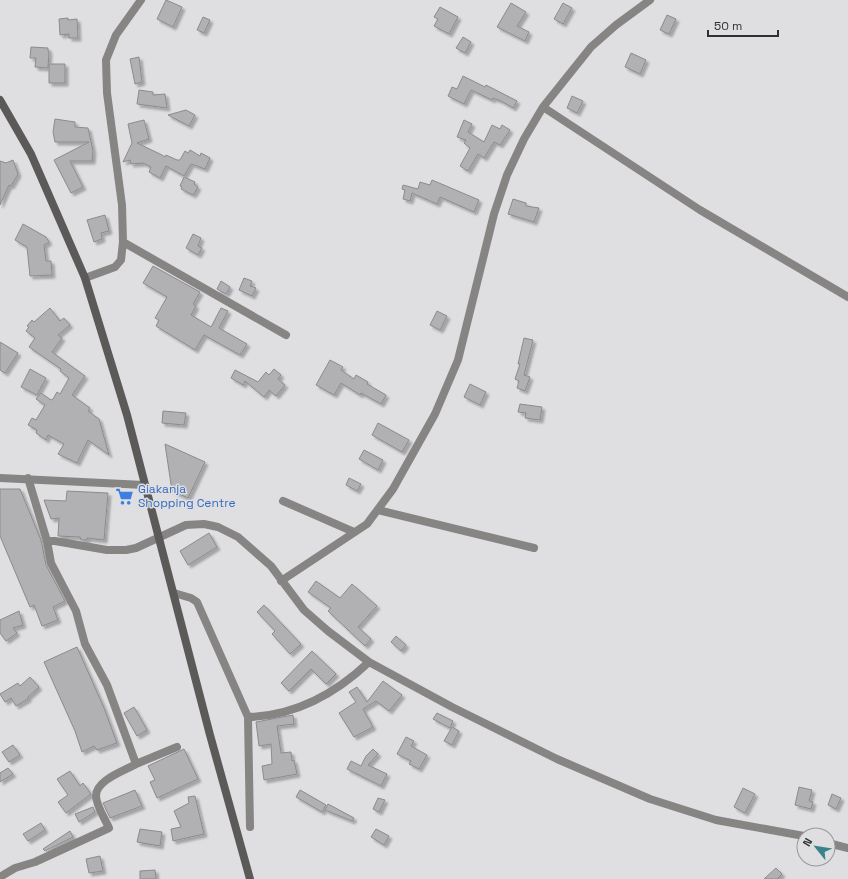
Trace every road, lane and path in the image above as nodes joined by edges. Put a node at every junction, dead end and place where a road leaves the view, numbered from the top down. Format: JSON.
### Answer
{"nodes":[{"id":1,"x":142,"y":0,"type":"edge"},
{"id":2,"x":650,"y":0,"type":"edge"},
{"id":3,"x":0,"y":100,"type":"edge"},
{"id":4,"x":543,"y":107,"type":"junction"},
{"id":5,"x":123,"y":242,"type":"junction"},
{"id":6,"x":85,"y":278,"type":"junction"},
{"id":7,"x":848,"y":297,"type":"edge"},
{"id":8,"x":286,"y":335,"type":"dead end"},
{"id":9,"x":0,"y":478,"type":"edge"},
{"id":10,"x":28,"y":478,"type":"junction"},
{"id":11,"x":144,"y":485,"type":"junction"},
{"id":12,"x":283,"y":501,"type":"dead end"},
{"id":13,"x":378,"y":510,"type":"junction"},
{"id":14,"x":354,"y":532,"type":"junction"},
{"id":15,"x":159,"y":538,"type":"junction"},
{"id":16,"x":47,"y":541,"type":"junction"},
{"id":17,"x":534,"y":548,"type":"dead end"},
{"id":18,"x":281,"y":581,"type":"junction"},
{"id":19,"x":174,"y":593,"type":"junction"},
{"id":20,"x":369,"y":662,"type":"junction"},
{"id":21,"x":248,"y":717,"type":"junction"},
{"id":22,"x":177,"y":746,"type":"dead end"},
{"id":23,"x":136,"y":764,"type":"junction"},
{"id":24,"x":250,"y":827,"type":"dead end"},
{"id":25,"x":796,"y":835,"type":"edge"},
{"id":26,"x":836,"y":845,"type":"edge"},
{"id":27,"x":848,"y":848,"type":"edge"},
{"id":28,"x":0,"y":877,"type":"edge"},
{"id":29,"x":250,"y":879,"type":"edge"}],
"edges":[{"from":1,"to":5,"type":"street"},
{"from":2,"to":4,"type":"street"},
{"from":3,"to":6,"type":"main road"},
{"from":4,"to":7,"type":"street"},
{"from":4,"to":13,"type":"street"},
{"from":5,"to":6,"type":"street"},
{"from":5,"to":8,"type":"street"},
{"from":6,"to":11,"type":"main road"},
{"from":9,"to":10,"type":"street"},
{"from":10,"to":11,"type":"street"},
{"from":10,"to":16,"type":"street"},
{"from":11,"to":15,"type":"main road"},
{"from":12,"to":14,"type":"street"},
{"from":13,"to":14,"type":"street"},
{"from":13,"to":17,"type":"street"},
{"from":14,"to":18,"type":"street"},
{"from":15,"to":16,"type":"street"},
{"from":15,"to":18,"type":"street"},
{"from":15,"to":19,"type":"main road"},
{"from":16,"to":23,"type":"street"},
{"from":18,"to":20,"type":"street"},
{"from":19,"to":21,"type":"street"},
{"from":19,"to":29,"type":"main road"},
{"from":20,"to":21,"type":"street"},
{"from":20,"to":25,"type":"street"},
{"from":21,"to":24,"type":"street"},
{"from":22,"to":23,"type":"street"},
{"from":23,"to":28,"type":"street"},
{"from":26,"to":27,"type":"street"}]}
